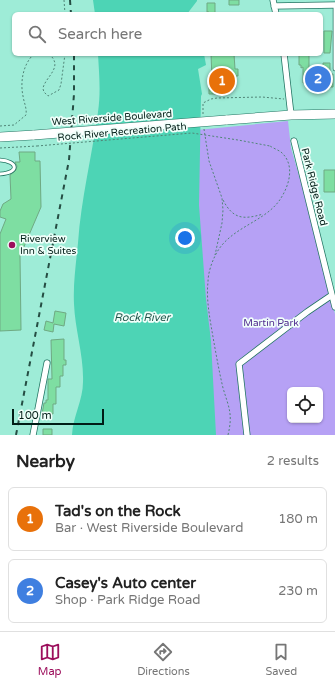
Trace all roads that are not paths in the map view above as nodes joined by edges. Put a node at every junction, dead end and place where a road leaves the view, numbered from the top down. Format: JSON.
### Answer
{"nodes":[{"id":1,"x":274,"y":3,"type":"edge"},
{"id":2,"x":335,"y":5,"type":"edge"},
{"id":3,"x":284,"y":56,"type":"edge"},
{"id":4,"x":335,"y":58,"type":"edge"},
{"id":5,"x":335,"y":69,"type":"edge"},
{"id":6,"x":335,"y":114,"type":"edge"},
{"id":7,"x":291,"y":115,"type":"junction"},
{"id":8,"x":0,"y":137,"type":"edge"},
{"id":9,"x":294,"y":141,"type":"dead end"},
{"id":10,"x":0,"y":160,"type":"edge"},
{"id":11,"x":0,"y":174,"type":"edge"},
{"id":12,"x":332,"y":295,"type":"junction"},
{"id":13,"x":335,"y":307,"type":"edge"},
{"id":14,"x":47,"y":363,"type":"dead end"},
{"id":15,"x":33,"y":435,"type":"edge"},
{"id":16,"x":247,"y":435,"type":"edge"}],
"edges":[{"from":1,"to":2,"type":"street"},
{"from":2,"to":4,"type":"lane"},
{"from":3,"to":7,"type":"street"},
{"from":4,"to":5,"type":"lane"},
{"from":6,"to":7,"type":"main road","name":"West Riverside Boulevard"},
{"from":7,"to":8,"type":"main road","name":"West Riverside Boulevard","bridge":true},
{"from":9,"to":12,"type":"street","name":"Park Ridge Road"},
{"from":10,"to":11,"type":"lane"},
{"from":12,"to":13,"type":"street","name":"Park Ridge Road"},
{"from":12,"to":16,"type":"street"},
{"from":14,"to":15,"type":"street"}]}
